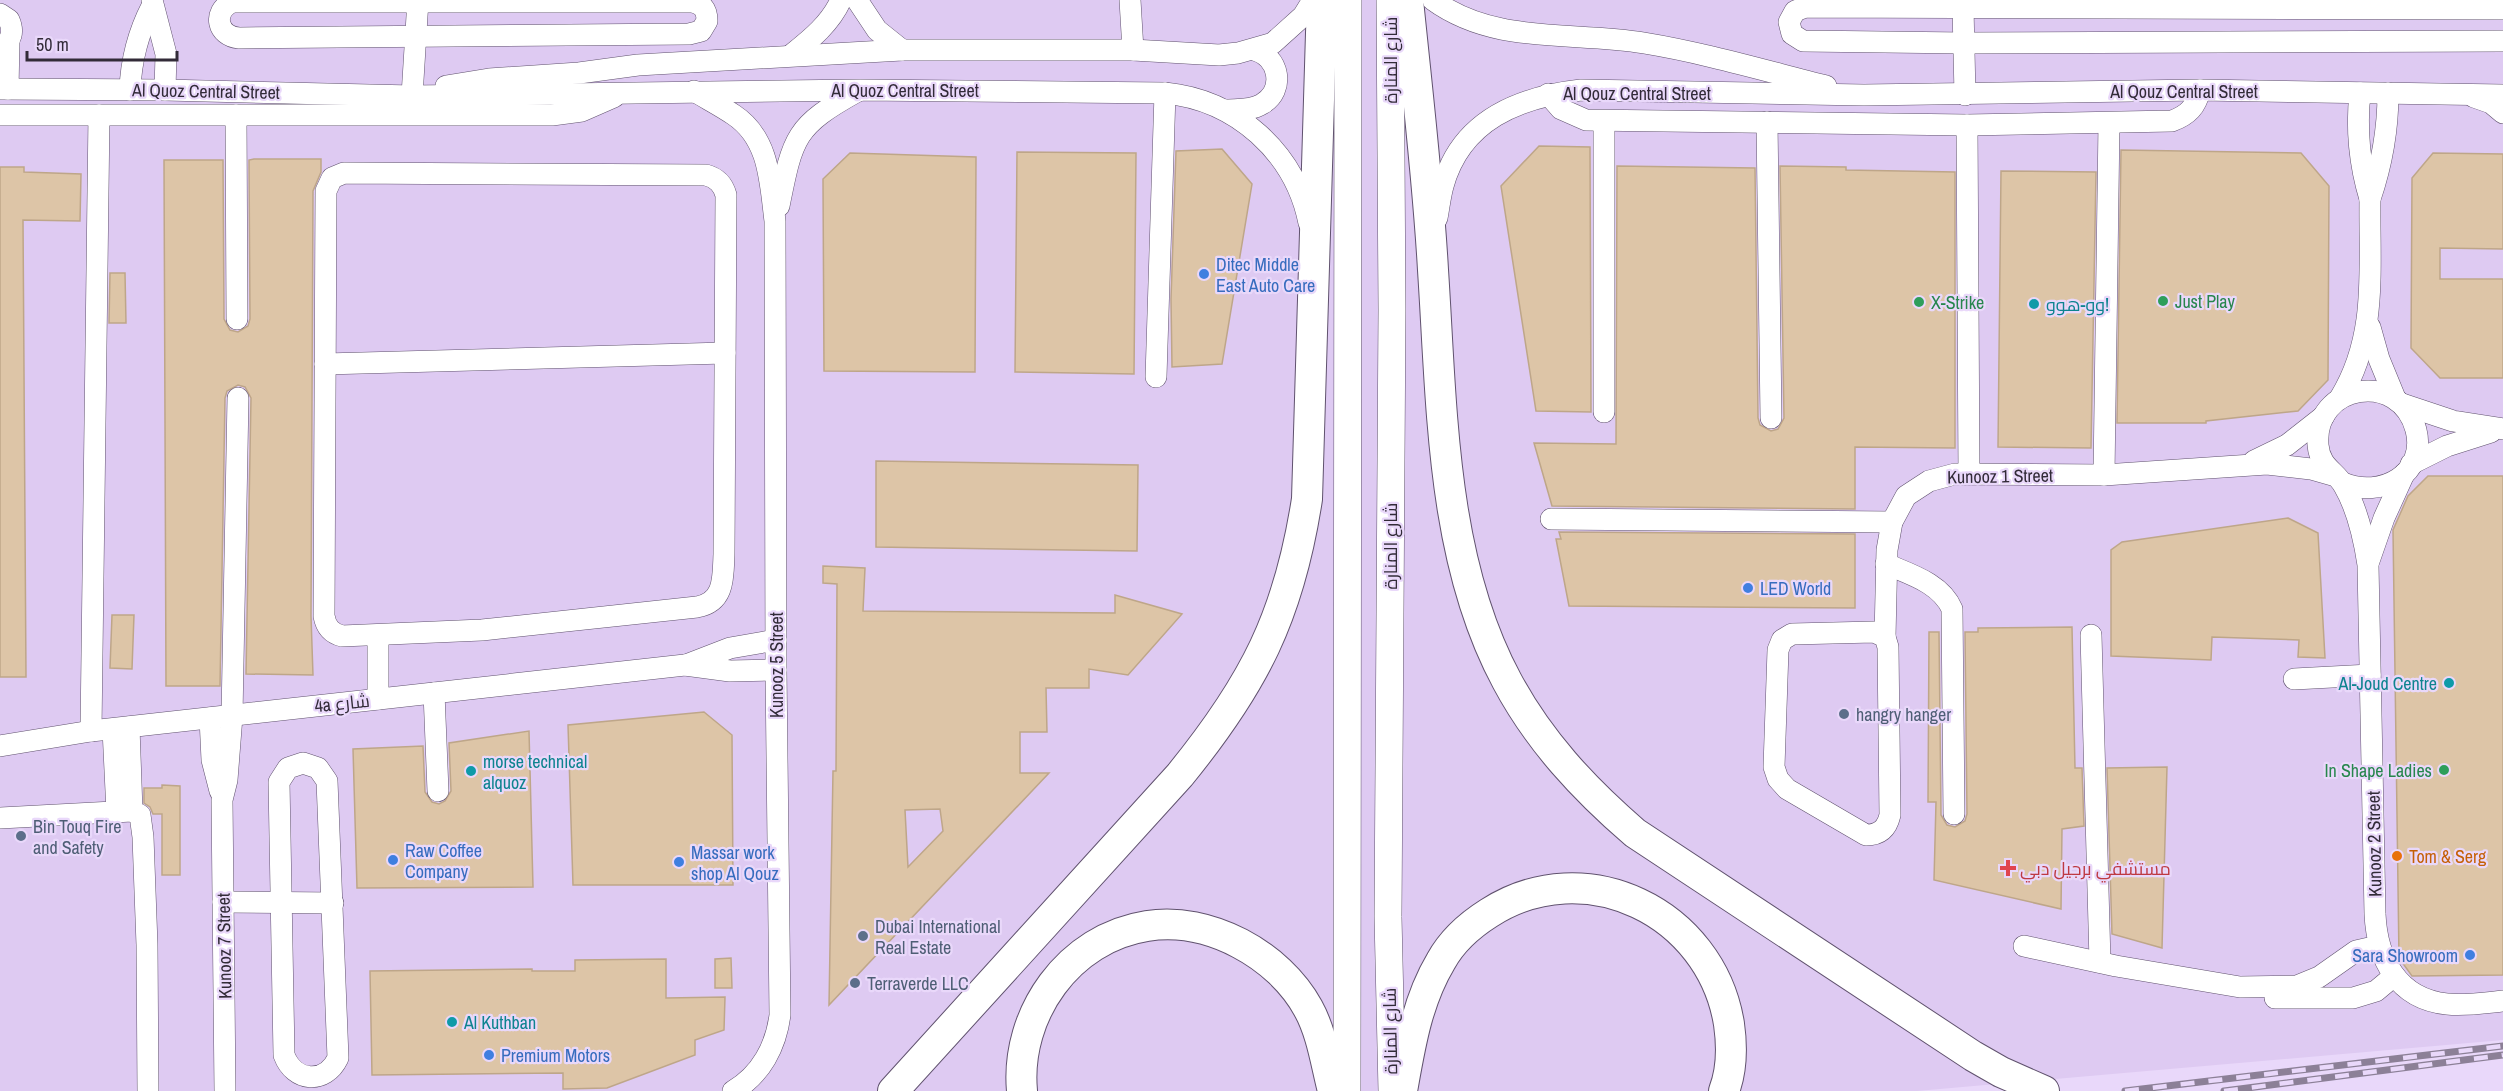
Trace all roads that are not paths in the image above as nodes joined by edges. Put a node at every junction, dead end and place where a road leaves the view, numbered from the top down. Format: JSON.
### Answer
{"nodes":[{"id":1,"x":841,"y":0,"type":"edge"},
{"id":2,"x":857,"y":0,"type":"edge"},
{"id":3,"x":1130,"y":0,"type":"edge"},
{"id":4,"x":1313,"y":0,"type":"edge"},
{"id":5,"x":1322,"y":0,"type":"edge"},
{"id":6,"x":1348,"y":0,"type":"edge"},
{"id":7,"x":1390,"y":0,"type":"edge"},
{"id":8,"x":1408,"y":0,"type":"edge"},
{"id":9,"x":1433,"y":0,"type":"edge"},
{"id":10,"x":418,"y":1,"type":"edge"},
{"id":11,"x":152,"y":3,"type":"edge"},
{"id":12,"x":2189,"y":3,"type":"edge"},
{"id":13,"x":1963,"y":7,"type":"junction"},
{"id":14,"x":2503,"y":9,"type":"edge"},
{"id":15,"x":0,"y":14,"type":"edge"},
{"id":16,"x":416,"y":36,"type":"junction"},
{"id":17,"x":2191,"y":41,"type":"junction"},
{"id":18,"x":2503,"y":41,"type":"edge"},
{"id":19,"x":1964,"y":43,"type":"junction"},
{"id":20,"x":5,"y":44,"type":"edge"},
{"id":21,"x":902,"y":50,"type":"junction"},
{"id":22,"x":1133,"y":50,"type":"junction"},
{"id":23,"x":1254,"y":50,"type":"junction"},
{"id":24,"x":791,"y":55,"type":"junction"},
{"id":25,"x":4,"y":89,"type":"edge"},
{"id":26,"x":130,"y":90,"type":"junction"},
{"id":27,"x":165,"y":90,"type":"junction"},
{"id":28,"x":860,"y":90,"type":"junction"},
{"id":29,"x":2200,"y":90,"type":"junction"},
{"id":30,"x":693,"y":91,"type":"junction"},
{"id":31,"x":1165,"y":93,"type":"junction"},
{"id":32,"x":2360,"y":93,"type":"junction"},
{"id":33,"x":2388,"y":93,"type":"junction"},
{"id":34,"x":619,"y":94,"type":"junction"},
{"id":35,"x":1548,"y":94,"type":"junction"},
{"id":36,"x":1965,"y":94,"type":"junction"},
{"id":37,"x":1864,"y":95,"type":"junction"},
{"id":38,"x":2468,"y":95,"type":"junction"},
{"id":39,"x":2503,"y":95,"type":"edge"},
{"id":40,"x":412,"y":96,"type":"junction"},
{"id":41,"x":1225,"y":110,"type":"junction"},
{"id":42,"x":2503,"y":113,"type":"edge"},
{"id":43,"x":0,"y":115,"type":"edge"},
{"id":44,"x":99,"y":115,"type":"junction"},
{"id":45,"x":236,"y":115,"type":"junction"},
{"id":46,"x":1604,"y":121,"type":"junction"},
{"id":47,"x":1767,"y":123,"type":"junction"},
{"id":48,"x":2109,"y":123,"type":"junction"},
{"id":49,"x":1967,"y":125,"type":"junction"},
{"id":50,"x":2370,"y":199,"type":"junction"},
{"id":51,"x":776,"y":221,"type":"junction"},
{"id":52,"x":1314,"y":247,"type":"junction"},
{"id":53,"x":1432,"y":248,"type":"junction"},
{"id":54,"x":2368,"y":318,"type":"junction"},
{"id":55,"x":237,"y":320,"type":"dead end"},
{"id":56,"x":725,"y":353,"type":"junction"},
{"id":57,"x":325,"y":364,"type":"junction"},
{"id":58,"x":1156,"y":377,"type":"dead end"},
{"id":59,"x":238,"y":398,"type":"dead end"},
{"id":60,"x":2340,"y":398,"type":"junction"},
{"id":61,"x":2398,"y":401,"type":"junction"},
{"id":62,"x":1604,"y":412,"type":"dead end"},
{"id":63,"x":2324,"y":416,"type":"junction"},
{"id":64,"x":1771,"y":418,"type":"dead end"},
{"id":65,"x":2503,"y":429,"type":"edge"},
{"id":66,"x":2244,"y":464,"type":"junction"},
{"id":67,"x":2408,"y":469,"type":"junction"},
{"id":68,"x":1969,"y":474,"type":"junction"},
{"id":69,"x":2104,"y":475,"type":"junction"},
{"id":70,"x":2338,"y":479,"type":"junction"},
{"id":71,"x":1551,"y":519,"type":"dead end"},
{"id":72,"x":1892,"y":522,"type":"junction"},
{"id":73,"x":1886,"y":564,"type":"junction"},
{"id":74,"x":2368,"y":565,"type":"junction"},
{"id":75,"x":378,"y":635,"type":"junction"},
{"id":76,"x":2091,"y":635,"type":"dead end"},
{"id":77,"x":1885,"y":637,"type":"junction"},
{"id":78,"x":776,"y":640,"type":"junction"},
{"id":79,"x":685,"y":665,"type":"junction"},
{"id":80,"x":776,"y":670,"type":"junction"},
{"id":81,"x":2370,"y":675,"type":"junction"},
{"id":82,"x":2294,"y":680,"type":"dead end"},
{"id":83,"x":434,"y":693,"type":"junction"},
{"id":84,"x":378,"y":699,"type":"junction"},
{"id":85,"x":232,"y":716,"type":"junction"},
{"id":86,"x":210,"y":718,"type":"junction"},
{"id":87,"x":121,"y":728,"type":"junction"},
{"id":88,"x":91,"y":731,"type":"junction"},
{"id":89,"x":0,"y":746,"type":"edge"},
{"id":90,"x":438,"y":791,"type":"dead end"},
{"id":91,"x":222,"y":800,"type":"junction"},
{"id":92,"x":124,"y":812,"type":"junction"},
{"id":93,"x":1954,"y":814,"type":"dead end"},
{"id":94,"x":0,"y":818,"type":"edge"},
{"id":95,"x":223,"y":902,"type":"junction"},
{"id":96,"x":282,"y":903,"type":"junction"},
{"id":97,"x":333,"y":903,"type":"junction"},
{"id":98,"x":2024,"y":946,"type":"dead end"},
{"id":99,"x":2378,"y":946,"type":"junction"},
{"id":100,"x":2100,"y":962,"type":"junction"},
{"id":101,"x":2336,"y":963,"type":"junction"},
{"id":102,"x":2394,"y":976,"type":"junction"},
{"id":103,"x":2240,"y":987,"type":"junction"},
{"id":104,"x":2349,"y":998,"type":"junction"},
{"id":105,"x":2503,"y":1001,"type":"edge"},
{"id":106,"x":148,"y":1091,"type":"edge"},
{"id":107,"x":225,"y":1091,"type":"edge"},
{"id":108,"x":733,"y":1091,"type":"edge"},
{"id":109,"x":893,"y":1091,"type":"edge"},
{"id":110,"x":1022,"y":1091,"type":"edge"},
{"id":111,"x":1333,"y":1091,"type":"edge"},
{"id":112,"x":1347,"y":1091,"type":"edge"},
{"id":113,"x":1392,"y":1091,"type":"edge"},
{"id":114,"x":1402,"y":1091,"type":"edge"},
{"id":115,"x":1724,"y":1091,"type":"edge"},
{"id":116,"x":2044,"y":1091,"type":"edge"}],
"edges":[{"from":1,"to":24,"type":"street"},
{"from":2,"to":21,"type":"street"},
{"from":3,"to":22,"type":"street"},
{"from":4,"to":23,"type":"street","name":"Al Quoz Central Street"},
{"from":5,"to":52,"type":"highway"},
{"from":6,"to":112,"type":"main road"},
{"from":7,"to":113,"type":"main road","name":"شارع المنارة"},
{"from":8,"to":53,"type":"highway"},
{"from":9,"to":37,"type":"street","name":"Al Qouz Central Street"},
{"from":10,"to":16,"type":"street"},
{"from":10,"to":16,"type":"street"},
{"from":10,"to":16,"type":"street"},
{"from":11,"to":26,"type":"street"},
{"from":11,"to":27,"type":"street"},
{"from":12,"to":13,"type":"street"},
{"from":12,"to":14,"type":"street"},
{"from":12,"to":17,"type":"street"},
{"from":13,"to":19,"type":"street"},
{"from":13,"to":19,"type":"street"},
{"from":15,"to":20,"type":"street"},
{"from":16,"to":40,"type":"street"},
{"from":17,"to":18,"type":"street"},
{"from":17,"to":19,"type":"street"},
{"from":19,"to":36,"type":"street"},
{"from":20,"to":25,"type":"street"},
{"from":21,"to":22,"type":"street","name":"Al Quoz Central Street"},
{"from":21,"to":24,"type":"street","name":"Al Quoz Central Street"},
{"from":22,"to":23,"type":"street","name":"Al Quoz Central Street"},
{"from":23,"to":41,"type":"street"},
{"from":24,"to":40,"type":"street","name":"Al Quoz Central Street"},
{"from":25,"to":26,"type":"street","name":"Al Quoz Central Street"},
{"from":26,"to":27,"type":"street","name":"Al Quoz Central Street"},
{"from":27,"to":40,"type":"street","name":"Al Quoz Central Street"},
{"from":28,"to":30,"type":"street","name":"Al Quoz Central Street"},
{"from":28,"to":31,"type":"street","name":"Al Quoz Central Street"},
{"from":28,"to":51,"type":"street","name":"Kunooz 5 Street"},
{"from":29,"to":32,"type":"street","name":"Al Qouz Central Street"},
{"from":29,"to":36,"type":"street","name":"Al Qouz Central Street"},
{"from":29,"to":48,"type":"street"},
{"from":30,"to":34,"type":"street","name":"Al Quoz Central Street"},
{"from":30,"to":51,"type":"street","name":"Kunooz 5 Street"},
{"from":31,"to":41,"type":"street","name":"Al Quoz Central Street"},
{"from":31,"to":58,"type":"street"},
{"from":32,"to":33,"type":"street","name":"Al Qouz Central Street"},
{"from":32,"to":50,"type":"street"},
{"from":33,"to":38,"type":"street","name":"Al Qouz Central Street"},
{"from":33,"to":50,"type":"street"},
{"from":34,"to":40,"type":"street","name":"Al Quoz Central Street"},
{"from":34,"to":45,"type":"street"},
{"from":35,"to":37,"type":"street","name":"Al Qouz Central Street"},
{"from":35,"to":46,"type":"street"},
{"from":35,"to":53,"type":"street","name":"Al Qouz Central Street"},
{"from":36,"to":37,"type":"street","name":"Al Qouz Central Street"},
{"from":38,"to":39,"type":"street","name":"Al Qouz Central Street"},
{"from":38,"to":42,"type":"street"},
{"from":41,"to":52,"type":"street","name":"Al Quoz Central Street"},
{"from":43,"to":44,"type":"street"},
{"from":44,"to":45,"type":"street"},
{"from":44,"to":88,"type":"street"},
{"from":45,"to":55,"type":"street"},
{"from":46,"to":47,"type":"street"},
{"from":46,"to":62,"type":"street"},
{"from":47,"to":49,"type":"street"},
{"from":47,"to":64,"type":"street"},
{"from":48,"to":49,"type":"street"},
{"from":48,"to":69,"type":"street"},
{"from":49,"to":68,"type":"street"},
{"from":50,"to":54,"type":"street"},
{"from":51,"to":78,"type":"street","name":"Kunooz 5 Street"},
{"from":52,"to":109,"type":"highway"},
{"from":53,"to":116,"type":"highway"},
{"from":54,"to":60,"type":"street"},
{"from":54,"to":61,"type":"street"},
{"from":56,"to":57,"type":"street"},
{"from":56,"to":57,"type":"street"},
{"from":56,"to":75,"type":"street"},
{"from":57,"to":75,"type":"street"},
{"from":59,"to":85,"type":"street","name":"Kunooz 7 Street"},
{"from":60,"to":61,"type":"street"},
{"from":60,"to":63,"type":"street"},
{"from":61,"to":65,"type":"street"},
{"from":61,"to":67,"type":"street"},
{"from":63,"to":66,"type":"street","name":"Kunooz 1 Street"},
{"from":63,"to":70,"type":"street"},
{"from":65,"to":67,"type":"street"},
{"from":66,"to":69,"type":"street","name":"Kunooz 1 Street"},
{"from":66,"to":70,"type":"street","name":"Kunooz 1 Street"},
{"from":67,"to":70,"type":"street"},
{"from":67,"to":74,"type":"street","name":"Kunooz 2 Street"},
{"from":68,"to":69,"type":"street","name":"Kunooz 1 Street"},
{"from":68,"to":72,"type":"street","name":"Kunooz 1 Street"},
{"from":70,"to":74,"type":"street","name":"Kunooz 2 Street"},
{"from":71,"to":72,"type":"street"},
{"from":72,"to":73,"type":"street","name":"Kunooz 1 Street"},
{"from":73,"to":77,"type":"street","name":"Kunooz 1 Street"},
{"from":73,"to":93,"type":"street"},
{"from":74,"to":81,"type":"street","name":"Kunooz 2 Street"},
{"from":75,"to":84,"type":"street"},
{"from":76,"to":100,"type":"street"},
{"from":77,"to":77,"type":"street","name":"Kunooz 1 Street"},
{"from":78,"to":79,"type":"street","name":"4a شارع"},
{"from":78,"to":80,"type":"street","name":"Kunooz 5 Street"},
{"from":79,"to":80,"type":"street","name":"4a شارع"},
{"from":79,"to":83,"type":"street","name":"4a شارع"},
{"from":80,"to":108,"type":"street","name":"Kunooz 5 Street"},
{"from":81,"to":82,"type":"street"},
{"from":81,"to":99,"type":"street","name":"Kunooz 2 Street"},
{"from":83,"to":84,"type":"street","name":"4a شارع"},
{"from":83,"to":90,"type":"street"},
{"from":84,"to":85,"type":"street","name":"4a شارع"},
{"from":85,"to":86,"type":"street","name":"4a شارع"},
{"from":85,"to":91,"type":"street","name":"Kunooz 7 Street"},
{"from":86,"to":87,"type":"street","name":"4a شارع"},
{"from":86,"to":91,"type":"street","name":"Kunooz 7 Street"},
{"from":87,"to":88,"type":"street","name":"4a شارع"},
{"from":87,"to":92,"type":"street"},
{"from":88,"to":89,"type":"street","name":"4a شارع"},
{"from":91,"to":95,"type":"street","name":"Kunooz 7 Street"},
{"from":92,"to":94,"type":"street"},
{"from":92,"to":106,"type":"street"},
{"from":95,"to":96,"type":"street"},
{"from":95,"to":107,"type":"street","name":"Kunooz 7 Street"},
{"from":96,"to":97,"type":"street"},
{"from":96,"to":97,"type":"street"},
{"from":96,"to":97,"type":"street"},
{"from":98,"to":100,"type":"street"},
{"from":99,"to":101,"type":"street"},
{"from":99,"to":102,"type":"street","name":"Kunooz 2 Street"},
{"from":100,"to":103,"type":"street"},
{"from":101,"to":103,"type":"street"},
{"from":101,"to":104,"type":"street"},
{"from":102,"to":104,"type":"street"},
{"from":102,"to":105,"type":"street"},
{"from":103,"to":104,"type":"street"},
{"from":110,"to":111,"type":"highway"},
{"from":114,"to":115,"type":"highway"}]}
